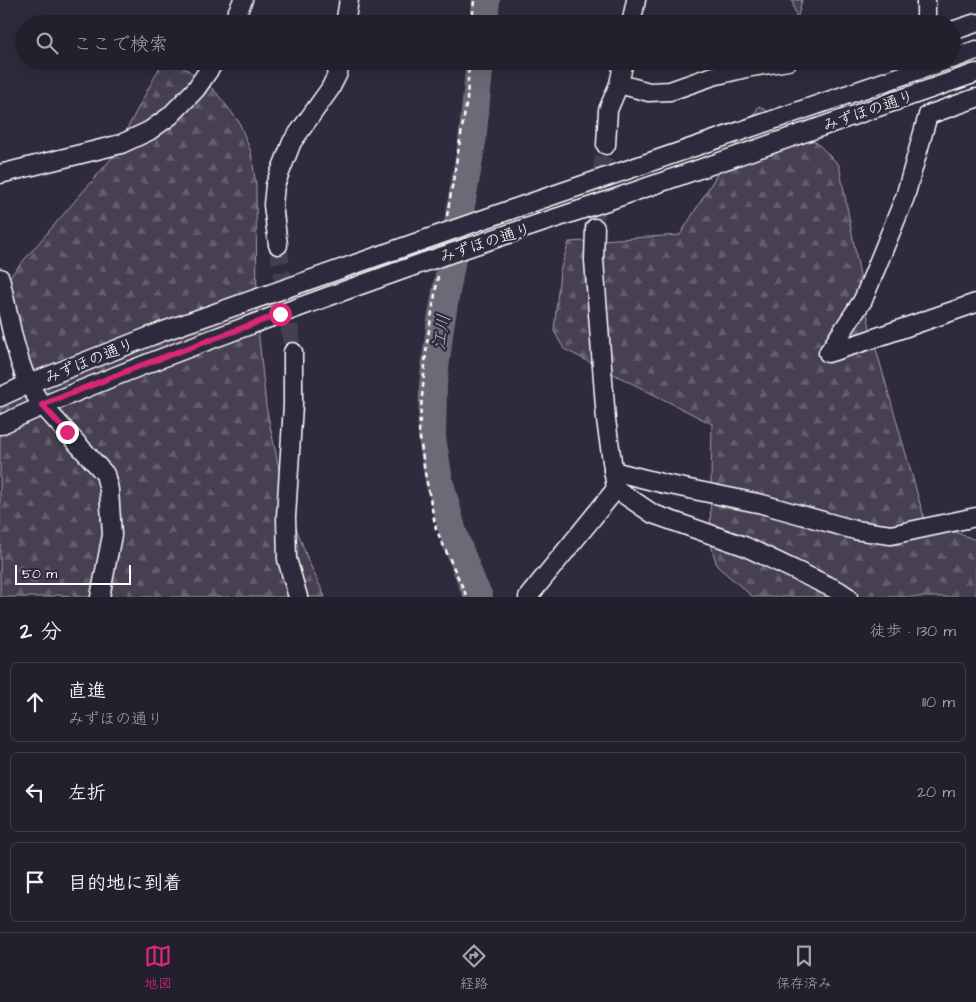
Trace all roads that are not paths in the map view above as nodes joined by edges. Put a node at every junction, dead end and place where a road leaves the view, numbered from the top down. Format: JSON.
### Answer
{"nodes":[{"id":1,"x":243,"y":0,"type":"edge"},
{"id":2,"x":349,"y":0,"type":"edge"},
{"id":3,"x":636,"y":0,"type":"edge"},
{"id":4,"x":926,"y":0,"type":"edge"},
{"id":5,"x":236,"y":15,"type":"edge"},
{"id":6,"x":346,"y":15,"type":"edge"},
{"id":7,"x":634,"y":15,"type":"edge"},
{"id":8,"x":926,"y":15,"type":"edge"},
{"id":9,"x":976,"y":23,"type":"edge"},
{"id":10,"x":961,"y":28,"type":"edge"},
{"id":11,"x":976,"y":50,"type":"edge"},
{"id":12,"x":961,"y":56,"type":"edge"},
{"id":13,"x":209,"y":70,"type":"edge"},
{"id":14,"x":338,"y":70,"type":"edge"},
{"id":15,"x":622,"y":70,"type":"edge"},
{"id":16,"x":738,"y":70,"type":"edge"},
{"id":17,"x":920,"y":70,"type":"edge"},
{"id":18,"x":976,"y":73,"type":"edge"},
{"id":19,"x":619,"y":84,"type":"junction"},
{"id":20,"x":976,"y":98,"type":"edge"},
{"id":21,"x":606,"y":145,"type":"tunnel mouth"},
{"id":22,"x":0,"y":174,"type":"edge"},
{"id":23,"x":596,"y":228,"type":"tunnel mouth"},
{"id":24,"x":278,"y":245,"type":"tunnel mouth"},
{"id":25,"x":0,"y":278,"type":"edge"},
{"id":26,"x":976,"y":303,"type":"edge"},
{"id":27,"x":293,"y":352,"type":"tunnel mouth"},
{"id":28,"x":28,"y":384,"type":"junction"},
{"id":29,"x":0,"y":397,"type":"edge"},
{"id":30,"x":42,"y":405,"type":"junction"},
{"id":31,"x":0,"y":425,"type":"edge"},
{"id":32,"x":614,"y":480,"type":"junction"},
{"id":33,"x":976,"y":517,"type":"edge"},
{"id":34,"x":100,"y":597,"type":"edge"},
{"id":35,"x":298,"y":597,"type":"edge"},
{"id":36,"x":528,"y":597,"type":"edge"},
{"id":37,"x":848,"y":597,"type":"edge"}],
"edges":[{"from":1,"to":5,"type":"street"},
{"from":2,"to":6,"type":"street"},
{"from":3,"to":7,"type":"street"},
{"from":4,"to":8,"type":"street"},
{"from":9,"to":10,"type":"street"},
{"from":11,"to":12,"type":"street"},
{"from":13,"to":22,"type":"street"},
{"from":14,"to":24,"type":"street"},
{"from":15,"to":19,"type":"street"},
{"from":16,"to":19,"type":"street"},
{"from":17,"to":28,"type":"street","name":"みずほの通り","bridge":true},
{"from":18,"to":30,"type":"street","name":"みずほの通り","bridge":true},
{"from":19,"to":21,"type":"street"},
{"from":20,"to":26,"type":"street"},
{"from":23,"to":32,"type":"street"},
{"from":25,"to":28,"type":"street"},
{"from":27,"to":35,"type":"street"},
{"from":28,"to":29,"type":"street","name":"みずほの通り"},
{"from":28,"to":30,"type":"street"},
{"from":30,"to":31,"type":"street","name":"みずほの通り"},
{"from":30,"to":34,"type":"street"},
{"from":32,"to":33,"type":"street"},
{"from":32,"to":36,"type":"street"},
{"from":32,"to":37,"type":"street"}]}
